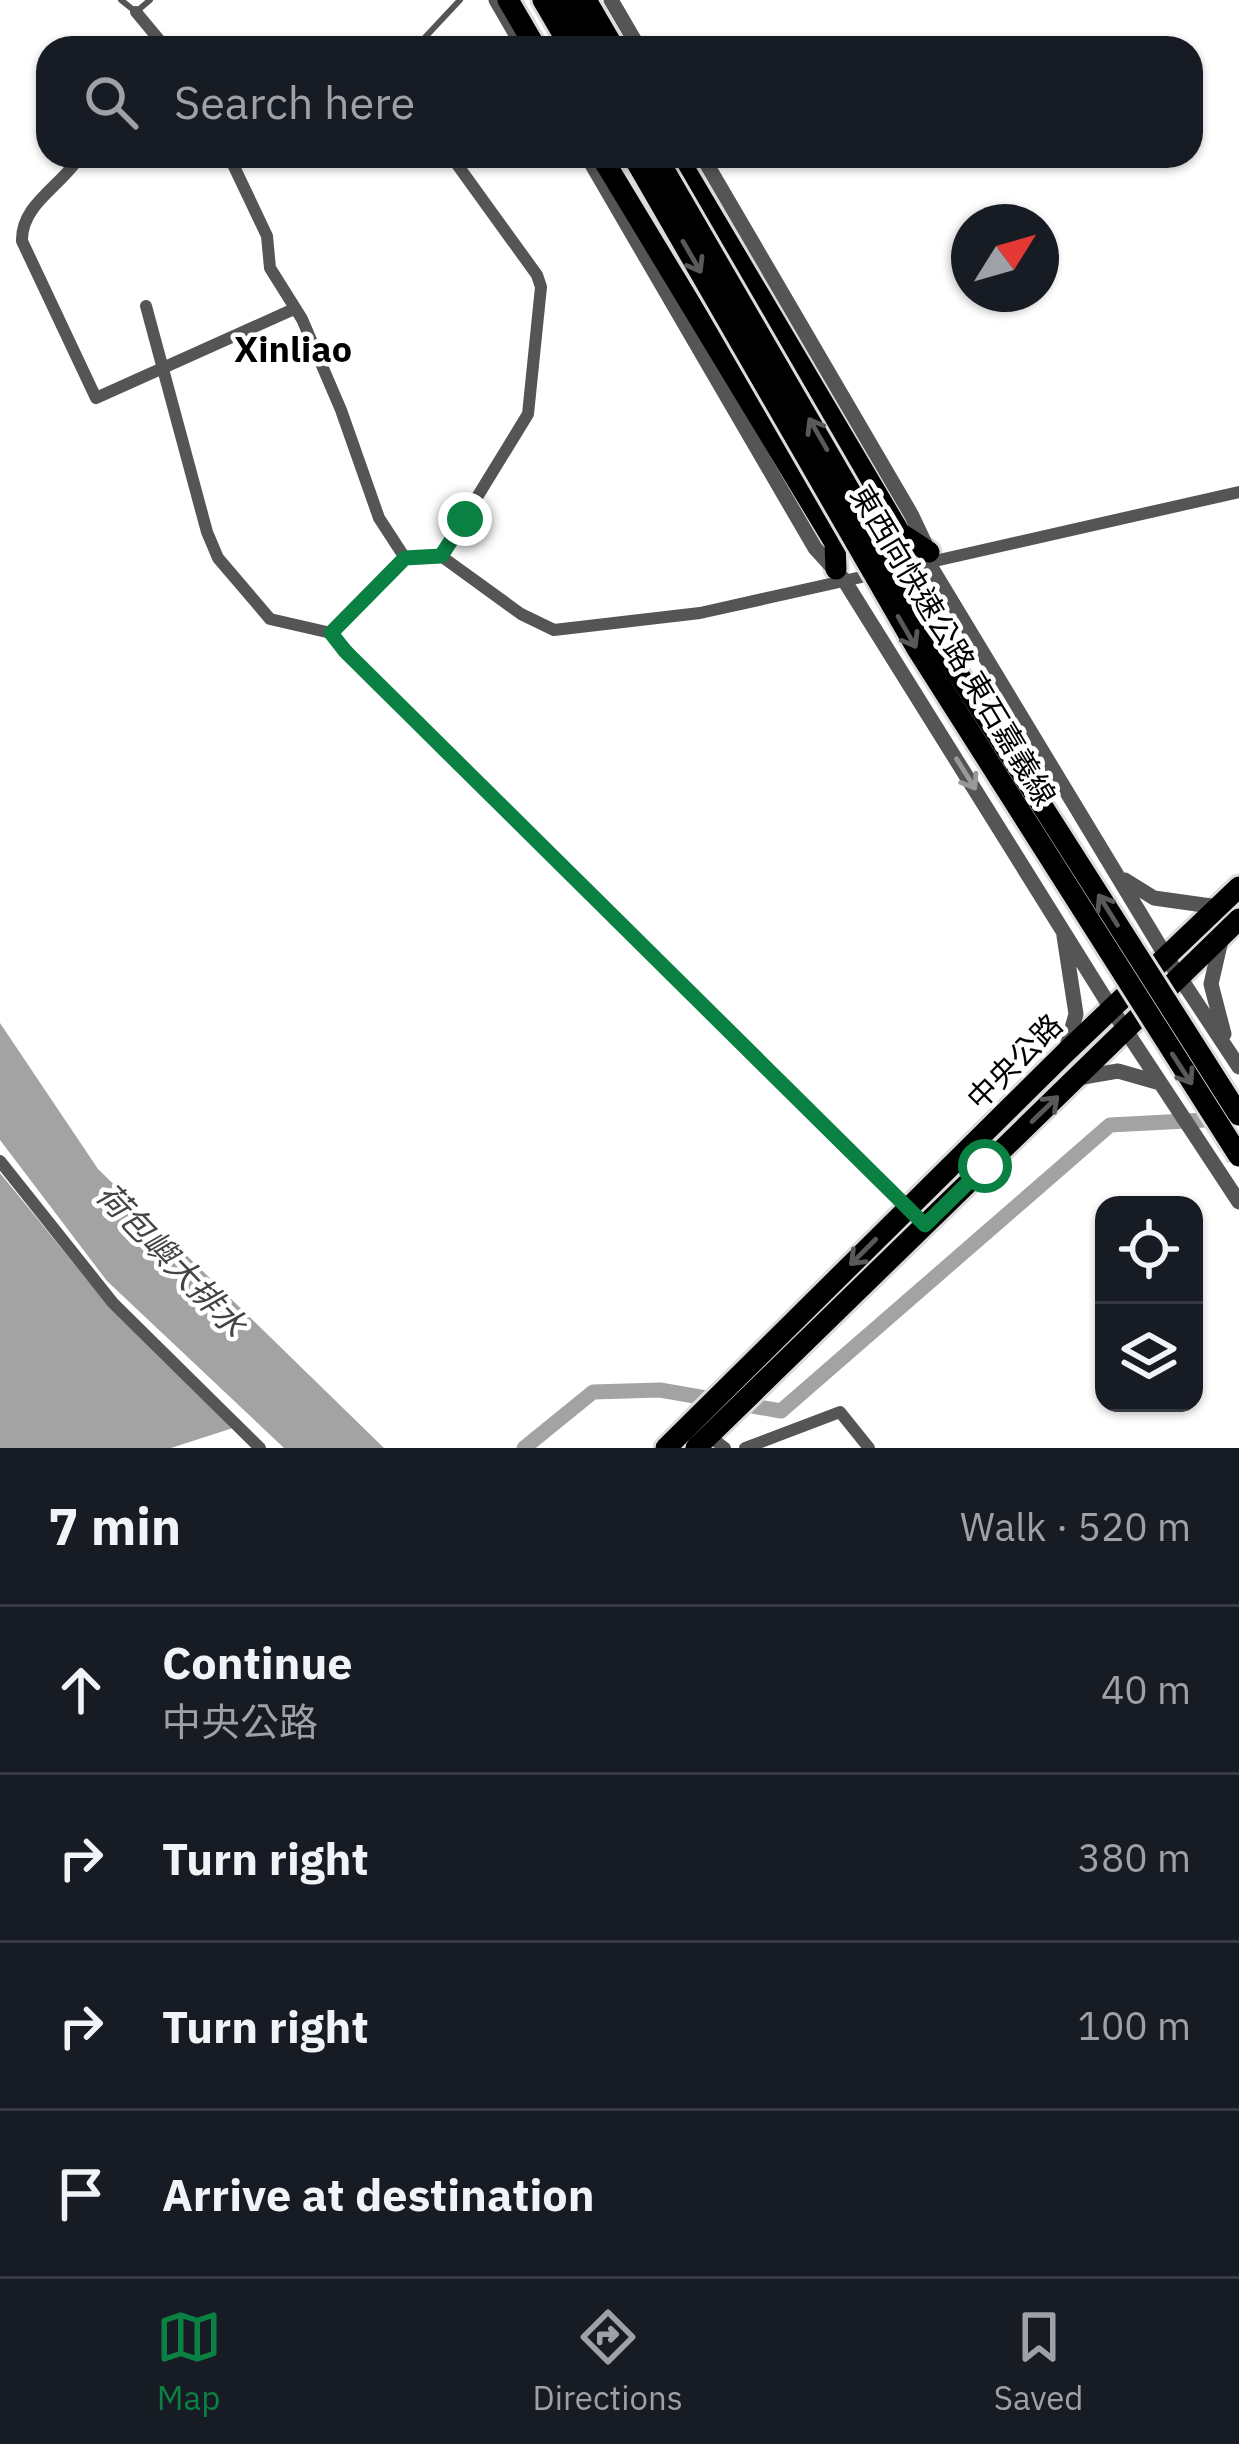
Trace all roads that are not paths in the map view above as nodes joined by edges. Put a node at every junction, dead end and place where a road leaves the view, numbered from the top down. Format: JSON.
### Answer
{"nodes":[{"id":1,"x":121,"y":0,"type":"edge"},
{"id":2,"x":150,"y":0,"type":"edge"},
{"id":3,"x":460,"y":0,"type":"edge"},
{"id":4,"x":496,"y":0,"type":"edge"},
{"id":5,"x":508,"y":0,"type":"edge"},
{"id":6,"x":543,"y":0,"type":"edge"},
{"id":7,"x":565,"y":0,"type":"edge"},
{"id":8,"x":586,"y":0,"type":"edge"},
{"id":9,"x":611,"y":0,"type":"edge"},
{"id":10,"x":136,"y":12,"type":"junction"},
{"id":11,"x":156,"y":36,"type":"edge"},
{"id":12,"x":426,"y":36,"type":"edge"},
{"id":13,"x":517,"y":36,"type":"edge"},
{"id":14,"x":529,"y":36,"type":"edge"},
{"id":15,"x":564,"y":36,"type":"edge"},
{"id":16,"x":586,"y":36,"type":"edge"},
{"id":17,"x":607,"y":36,"type":"edge"},
{"id":18,"x":632,"y":36,"type":"edge"},
{"id":19,"x":73,"y":168,"type":"edge"},
{"id":20,"x":235,"y":168,"type":"edge"},
{"id":21,"x":460,"y":168,"type":"edge"},
{"id":22,"x":594,"y":168,"type":"edge"},
{"id":23,"x":608,"y":168,"type":"edge"},
{"id":24,"x":641,"y":168,"type":"edge"},
{"id":25,"x":663,"y":168,"type":"edge"},
{"id":26,"x":684,"y":168,"type":"edge"},
{"id":27,"x":709,"y":168,"type":"edge"},
{"id":28,"x":146,"y":306,"type":"dead end"},
{"id":29,"x":294,"y":309,"type":"junction"},
{"id":30,"x":164,"y":366,"type":"junction"},
{"id":31,"x":1239,"y":492,"type":"edge"},
{"id":32,"x":441,"y":556,"type":"junction"},
{"id":33,"x":405,"y":558,"type":"junction"},
{"id":34,"x":929,"y":558,"type":"junction"},
{"id":35,"x":840,"y":574,"type":"junction"},
{"id":36,"x":331,"y":633,"type":"junction"},
{"id":37,"x":1119,"y":877,"type":"junction"},
{"id":38,"x":1239,"y":887,"type":"edge"},
{"id":39,"x":1218,"y":908,"type":"junction"},
{"id":40,"x":1239,"y":919,"type":"edge"},
{"id":41,"x":1062,"y":927,"type":"junction"},
{"id":42,"x":1222,"y":936,"type":"junction"},
{"id":43,"x":1167,"y":958,"type":"junction"},
{"id":44,"x":1180,"y":979,"type":"junction"},
{"id":45,"x":1111,"y":1008,"type":"junction"},
{"id":46,"x":1126,"y":1031,"type":"junction"},
{"id":47,"x":1065,"y":1053,"type":"junction"},
{"id":48,"x":1235,"y":1060,"type":"edge"},
{"id":49,"x":1077,"y":1078,"type":"junction"},
{"id":50,"x":1163,"y":1087,"type":"junction"},
{"id":51,"x":1239,"y":1114,"type":"edge"},
{"id":52,"x":1239,"y":1156,"type":"edge"},
{"id":53,"x":0,"y":1161,"type":"edge"},
{"id":54,"x":1239,"y":1202,"type":"edge"},
{"id":55,"x":909,"y":1207,"type":"junction"},
{"id":56,"x":925,"y":1225,"type":"junction"},
{"id":57,"x":741,"y":1390,"type":"junction"},
{"id":58,"x":709,"y":1435,"type":"edge"},
{"id":59,"x":260,"y":1448,"type":"edge"},
{"id":60,"x":666,"y":1448,"type":"edge"},
{"id":61,"x":745,"y":1448,"type":"edge"},
{"id":62,"x":869,"y":1448,"type":"edge"}],
"edges":[{"from":1,"to":10,"type":"lane"},
{"from":2,"to":10,"type":"lane"},
{"from":3,"to":12,"type":"lane"},
{"from":4,"to":13,"type":"street"},
{"from":5,"to":14,"type":"main road"},
{"from":6,"to":15,"type":"main road"},
{"from":7,"to":16,"type":"main road"},
{"from":8,"to":17,"type":"main road"},
{"from":9,"to":18,"type":"street"},
{"from":10,"to":11,"type":"street"},
{"from":19,"to":30,"type":"street"},
{"from":20,"to":29,"type":"street"},
{"from":21,"to":32,"type":"street"},
{"from":22,"to":35,"type":"street"},
{"from":23,"to":35,"type":"main road"},
{"from":24,"to":52,"type":"main road","name":"東西向快速公路 東石嘉義線","one_way":true,"bridge":true},
{"from":51,"to":25,"type":"main road","name":"東西向快速公路 東石嘉義線","one_way":true,"bridge":true},
{"from":26,"to":34,"type":"main road"},
{"from":27,"to":34,"type":"street"},
{"from":28,"to":30,"type":"street"},
{"from":29,"to":30,"type":"street"},
{"from":29,"to":33,"type":"street"},
{"from":30,"to":36,"type":"street"},
{"from":31,"to":34,"type":"street"},
{"from":32,"to":33,"type":"street"},
{"from":32,"to":35,"type":"street"},
{"from":33,"to":36,"type":"street"},
{"from":34,"to":35,"type":"street"},
{"from":34,"to":37,"type":"street"},
{"from":35,"to":41,"type":"street","one_way":true},
{"from":36,"to":55,"type":"street"},
{"from":37,"to":39,"type":"street"},
{"from":37,"to":43,"type":"street"},
{"from":38,"to":39,"type":"main road","name":"中央公路"},
{"from":39,"to":43,"type":"main road","name":"中央公路"},
{"from":40,"to":42,"type":"main road","name":"中央公路"},
{"from":41,"to":45,"type":"street"},
{"from":41,"to":47,"type":"street"},
{"from":42,"to":44,"type":"main road","name":"中央公路"},
{"from":42,"to":48,"type":"street"},
{"from":43,"to":44,"type":"street"},
{"from":43,"to":45,"type":"main road","name":"中央公路"},
{"from":44,"to":46,"type":"main road","name":"中央公路"},
{"from":44,"to":48,"type":"street"},
{"from":45,"to":46,"type":"street"},
{"from":45,"to":47,"type":"main road","name":"中央公路"},
{"from":46,"to":49,"type":"main road","name":"中央公路"},
{"from":46,"to":50,"type":"street"},
{"from":47,"to":55,"type":"main road","name":"中央公路"},
{"from":49,"to":50,"type":"street"},
{"from":56,"to":49,"type":"main road","name":"中央公路","one_way":true},
{"from":50,"to":54,"type":"street"},
{"from":53,"to":59,"type":"street"},
{"from":55,"to":56,"type":"street"},
{"from":55,"to":57,"type":"main road","name":"中央公路","one_way":true},
{"from":56,"to":57,"type":"main road","name":"中央公路"},
{"from":57,"to":58,"type":"main road"},
{"from":58,"to":60,"type":"main road"},
{"from":61,"to":62,"type":"street"}]}
